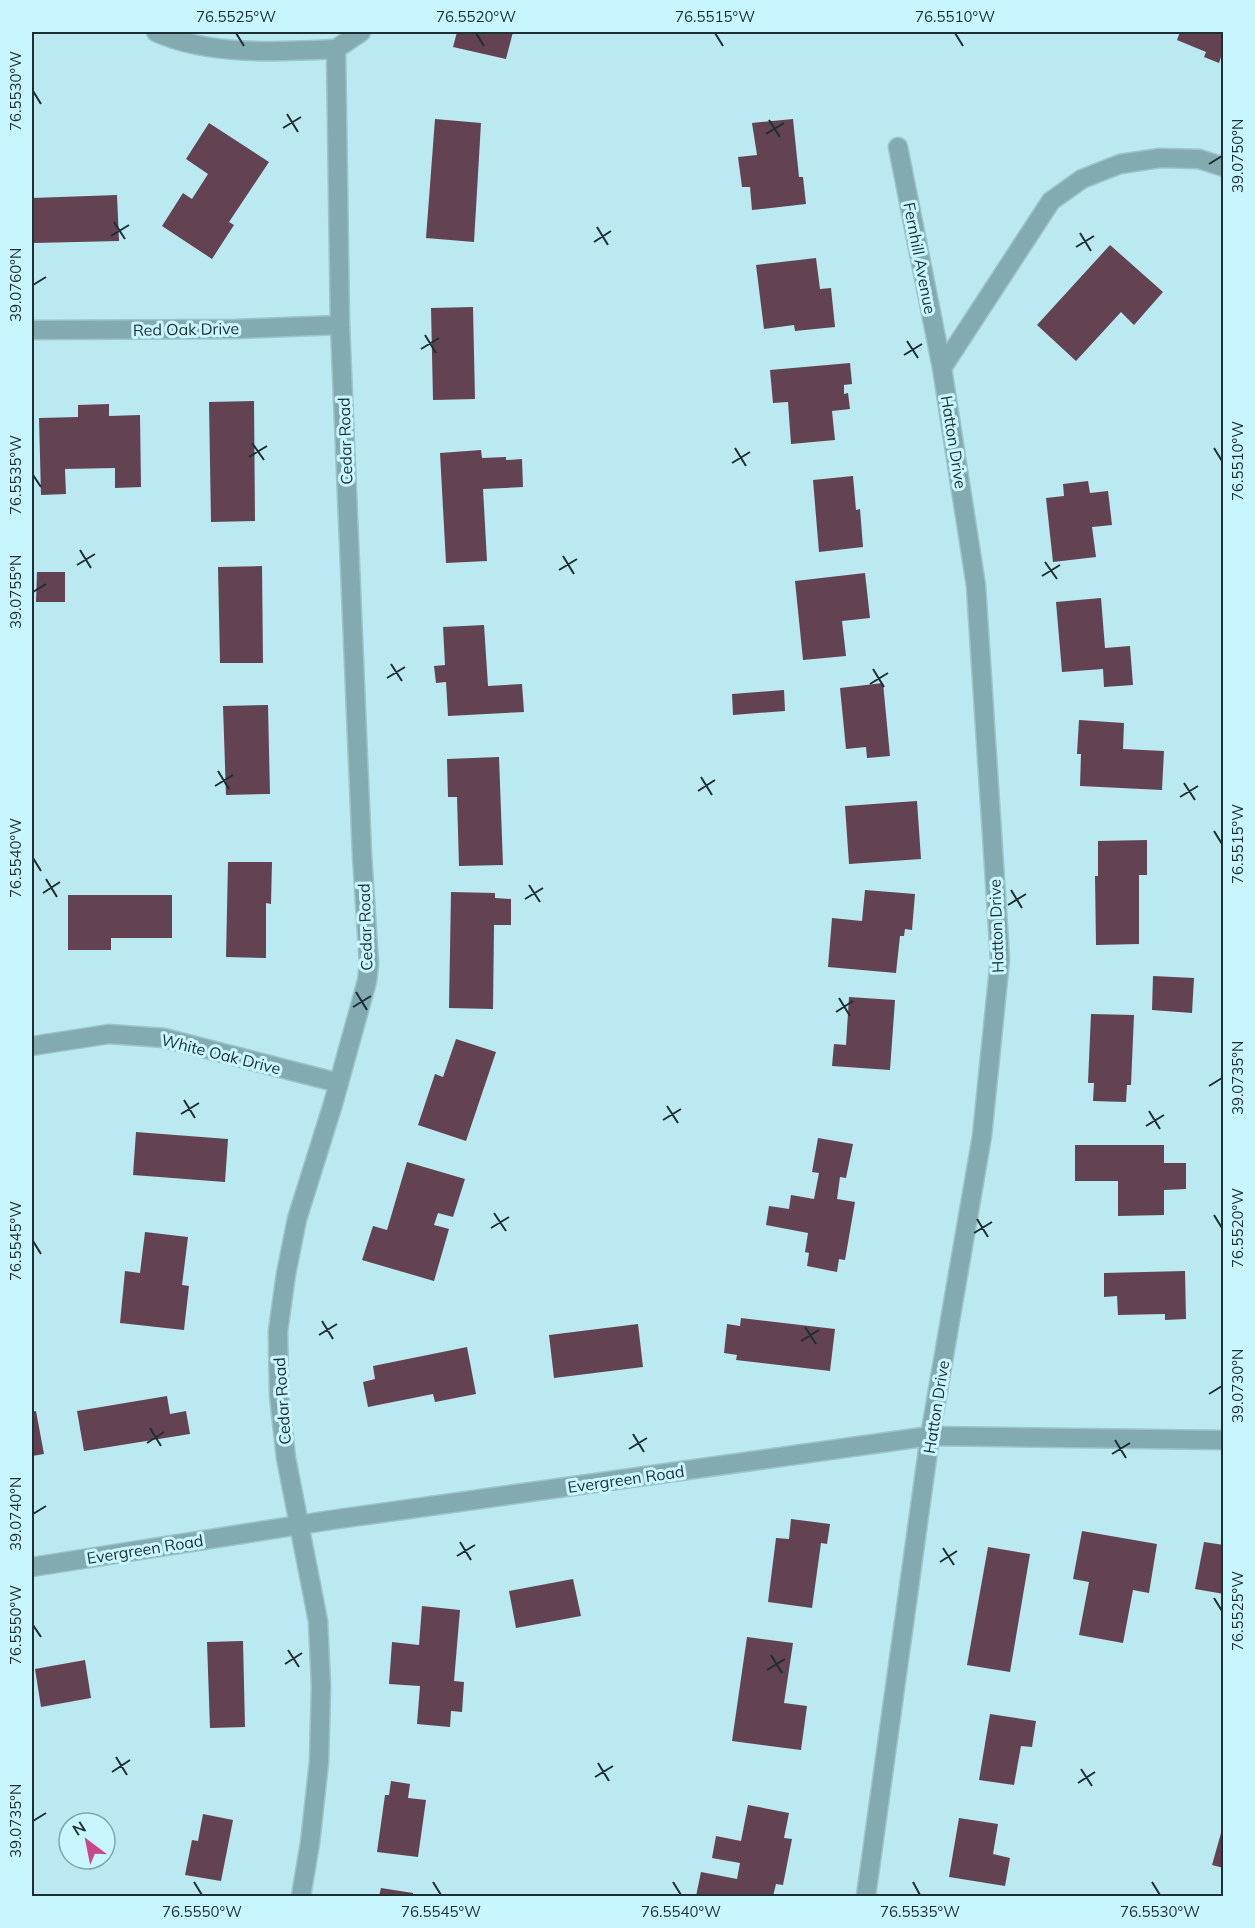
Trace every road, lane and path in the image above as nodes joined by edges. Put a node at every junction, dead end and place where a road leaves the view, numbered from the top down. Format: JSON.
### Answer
{"nodes":[{"id":1,"x":156,"y":32,"type":"edge"},
{"id":2,"x":361,"y":32,"type":"edge"},
{"id":3,"x":336,"y":49,"type":"junction"},
{"id":4,"x":898,"y":147,"type":"dead end"},
{"id":5,"x":1224,"y":167,"type":"edge"},
{"id":6,"x":340,"y":325,"type":"junction"},
{"id":7,"x":32,"y":330,"type":"edge"},
{"id":8,"x":942,"y":368,"type":"junction"},
{"id":9,"x":32,"y":1046,"type":"edge"},
{"id":10,"x":339,"y":1083,"type":"junction"},
{"id":11,"x":930,"y":1436,"type":"junction"},
{"id":12,"x":1224,"y":1440,"type":"edge"},
{"id":13,"x":298,"y":1524,"type":"junction"},
{"id":14,"x":32,"y":1567,"type":"edge"},
{"id":15,"x":301,"y":1896,"type":"edge"},
{"id":16,"x":866,"y":1896,"type":"edge"}],
"edges":[{"from":1,"to":3,"type":"street"},
{"from":2,"to":3,"type":"street"},
{"from":3,"to":6,"type":"street","name":"Cedar Road"},
{"from":4,"to":8,"type":"street","name":"Fernhill Avenue"},
{"from":5,"to":8,"type":"street"},
{"from":6,"to":7,"type":"street","name":"Red Oak Drive"},
{"from":6,"to":10,"type":"street","name":"Cedar Road"},
{"from":8,"to":11,"type":"street","name":"Hatton Drive"},
{"from":9,"to":10,"type":"street","name":"White Oak Drive"},
{"from":10,"to":13,"type":"street","name":"Cedar Road"},
{"from":11,"to":12,"type":"street","name":"Evergreen Road"},
{"from":11,"to":13,"type":"street","name":"Evergreen Road"},
{"from":11,"to":16,"type":"street","name":"Hatton Drive"},
{"from":13,"to":14,"type":"street","name":"Evergreen Road"},
{"from":13,"to":15,"type":"street","name":"Cedar Road"}]}
